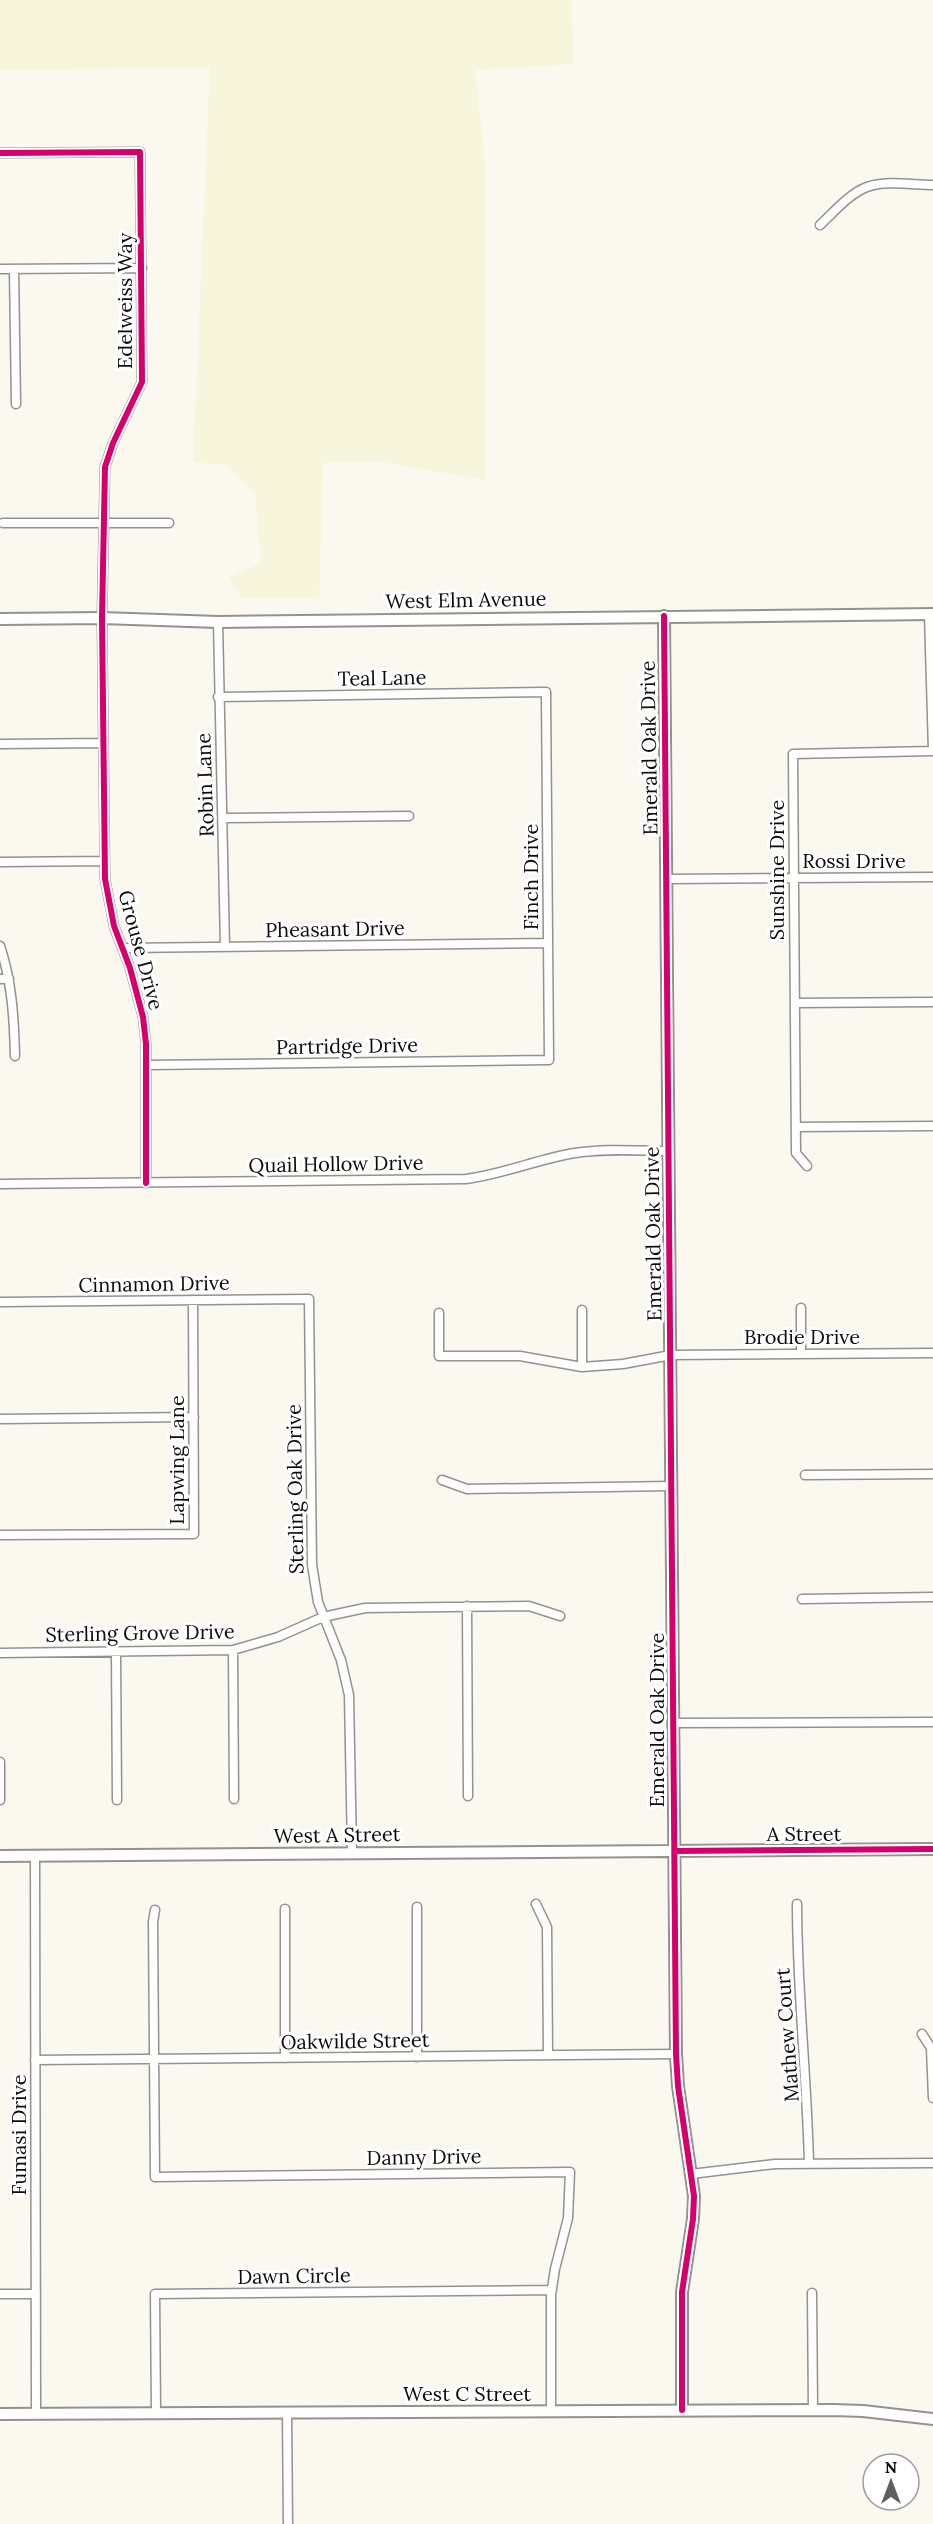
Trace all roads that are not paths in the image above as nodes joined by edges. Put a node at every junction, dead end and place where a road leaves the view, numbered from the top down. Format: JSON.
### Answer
{"nodes":[{"id":1,"x":0,"y":153,"type":"edge"},
{"id":2,"x":933,"y":185,"type":"edge"},
{"id":3,"x":820,"y":225,"type":"dead end"},
{"id":4,"x":142,"y":268,"type":"junction"},
{"id":5,"x":0,"y":269,"type":"edge"},
{"id":6,"x":14,"y":269,"type":"junction"},
{"id":7,"x":16,"y":404,"type":"dead end"},
{"id":8,"x":104,"y":522,"type":"junction"},
{"id":9,"x":3,"y":523,"type":"dead end"},
{"id":10,"x":169,"y":523,"type":"dead end"},
{"id":11,"x":931,"y":614,"type":"edge"},
{"id":12,"x":664,"y":616,"type":"junction"},
{"id":13,"x":102,"y":618,"type":"junction"},
{"id":14,"x":0,"y":619,"type":"edge"},
{"id":15,"x":218,"y":622,"type":"junction"},
{"id":16,"x":546,"y":692,"type":"joint"},
{"id":17,"x":218,"y":697,"type":"junction"},
{"id":18,"x":103,"y":743,"type":"junction"},
{"id":19,"x":0,"y":744,"type":"edge"},
{"id":20,"x":933,"y":751,"type":"edge"},
{"id":21,"x":409,"y":816,"type":"dead end"},
{"id":22,"x":224,"y":818,"type":"junction"},
{"id":23,"x":105,"y":861,"type":"junction"},
{"id":24,"x":0,"y":862,"type":"edge"},
{"id":25,"x":933,"y":877,"type":"edge"},
{"id":26,"x":794,"y":878,"type":"junction"},
{"id":27,"x":667,"y":879,"type":"junction"},
{"id":28,"x":548,"y":943,"type":"junction"},
{"id":29,"x":0,"y":946,"type":"edge"},
{"id":30,"x":225,"y":946,"type":"junction"},
{"id":31,"x":122,"y":948,"type":"junction"},
{"id":32,"x":5,"y":979,"type":"edge"},
{"id":33,"x":933,"y":1002,"type":"edge"},
{"id":34,"x":795,"y":1003,"type":"junction"},
{"id":35,"x":15,"y":1056,"type":"dead end"},
{"id":36,"x":549,"y":1060,"type":"joint"},
{"id":37,"x":146,"y":1065,"type":"junction"},
{"id":38,"x":933,"y":1126,"type":"edge"},
{"id":39,"x":796,"y":1127,"type":"junction"},
{"id":40,"x":669,"y":1151,"type":"junction"},
{"id":41,"x":807,"y":1166,"type":"dead end"},
{"id":42,"x":146,"y":1183,"type":"junction"},
{"id":43,"x":0,"y":1184,"type":"edge"},
{"id":44,"x":309,"y":1299,"type":"joint"},
{"id":45,"x":193,"y":1300,"type":"junction"},
{"id":46,"x":0,"y":1302,"type":"edge"},
{"id":47,"x":801,"y":1308,"type":"dead end"},
{"id":48,"x":582,"y":1310,"type":"dead end"},
{"id":49,"x":439,"y":1313,"type":"dead end"},
{"id":50,"x":933,"y":1353,"type":"edge"},
{"id":51,"x":801,"y":1354,"type":"junction"},
{"id":52,"x":671,"y":1355,"type":"junction"},
{"id":53,"x":582,"y":1367,"type":"junction"},
{"id":54,"x":194,"y":1418,"type":"junction"},
{"id":55,"x":0,"y":1419,"type":"edge"},
{"id":56,"x":933,"y":1474,"type":"edge"},
{"id":57,"x":805,"y":1476,"type":"dead end"},
{"id":58,"x":442,"y":1480,"type":"dead end"},
{"id":59,"x":672,"y":1486,"type":"junction"},
{"id":60,"x":0,"y":1535,"type":"edge"},
{"id":61,"x":933,"y":1597,"type":"edge"},
{"id":62,"x":802,"y":1599,"type":"dead end"},
{"id":63,"x":467,"y":1606,"type":"junction"},
{"id":64,"x":323,"y":1617,"type":"junction"},
{"id":65,"x":560,"y":1617,"type":"dead end"},
{"id":66,"x":233,"y":1650,"type":"junction"},
{"id":67,"x":116,"y":1652,"type":"junction"},
{"id":68,"x":0,"y":1653,"type":"edge"},
{"id":69,"x":933,"y":1722,"type":"edge"},
{"id":70,"x":674,"y":1723,"type":"junction"},
{"id":71,"x":0,"y":1762,"type":"edge"},
{"id":72,"x":468,"y":1796,"type":"dead end"},
{"id":73,"x":234,"y":1799,"type":"dead end"},
{"id":74,"x":0,"y":1800,"type":"edge"},
{"id":75,"x":117,"y":1800,"type":"dead end"},
{"id":76,"x":933,"y":1849,"type":"edge"},
{"id":77,"x":675,"y":1851,"type":"junction"},
{"id":78,"x":352,"y":1852,"type":"junction"},
{"id":79,"x":35,"y":1855,"type":"junction"},
{"id":80,"x":0,"y":1856,"type":"edge"},
{"id":81,"x":536,"y":1904,"type":"dead end"},
{"id":82,"x":797,"y":1905,"type":"dead end"},
{"id":83,"x":417,"y":1907,"type":"dead end"},
{"id":84,"x":285,"y":1909,"type":"dead end"},
{"id":85,"x":155,"y":1910,"type":"dead end"},
{"id":86,"x":922,"y":2034,"type":"dead end"},
{"id":87,"x":676,"y":2054,"type":"junction"},
{"id":88,"x":548,"y":2055,"type":"junction"},
{"id":89,"x":417,"y":2057,"type":"junction"},
{"id":90,"x":285,"y":2058,"type":"junction"},
{"id":91,"x":155,"y":2059,"type":"junction"},
{"id":92,"x":35,"y":2060,"type":"junction"},
{"id":93,"x":933,"y":2098,"type":"edge"},
{"id":94,"x":933,"y":2163,"type":"edge"},
{"id":95,"x":809,"y":2164,"type":"junction"},
{"id":96,"x":692,"y":2174,"type":"junction"},
{"id":97,"x":552,"y":2290,"type":"junction"},
{"id":98,"x":0,"y":2294,"type":"edge"},
{"id":99,"x":36,"y":2294,"type":"junction"},
{"id":100,"x":812,"y":2294,"type":"dead end"},
{"id":101,"x":682,"y":2410,"type":"junction"},
{"id":102,"x":813,"y":2410,"type":"junction"},
{"id":103,"x":551,"y":2411,"type":"junction"},
{"id":104,"x":287,"y":2412,"type":"junction"},
{"id":105,"x":156,"y":2413,"type":"junction"},
{"id":106,"x":0,"y":2414,"type":"edge"},
{"id":107,"x":36,"y":2414,"type":"junction"},
{"id":108,"x":933,"y":2419,"type":"edge"},
{"id":109,"x":288,"y":2524,"type":"edge"}],
"edges":[{"from":1,"to":4,"type":"street","name":"Edelweiss Way"},
{"from":2,"to":3,"type":"street"},
{"from":4,"to":6,"type":"street"},
{"from":4,"to":8,"type":"street","name":"Edelweiss Way"},
{"from":5,"to":6,"type":"street"},
{"from":6,"to":7,"type":"street"},
{"from":8,"to":9,"type":"street"},
{"from":8,"to":10,"type":"street"},
{"from":8,"to":13,"type":"street","name":"Edelweiss Way"},
{"from":11,"to":12,"type":"street","name":"West Elm Avenue"},
{"from":11,"to":20,"type":"street"},
{"from":12,"to":15,"type":"street","name":"West Elm Avenue"},
{"from":12,"to":27,"type":"street","name":"Emerald Oak Drive"},
{"from":13,"to":14,"type":"street","name":"West Elm Avenue"},
{"from":13,"to":15,"type":"street","name":"West Elm Avenue"},
{"from":13,"to":18,"type":"street","name":"Grouse Drive"},
{"from":15,"to":17,"type":"street","name":"Robin Lane"},
{"from":16,"to":17,"type":"street","name":"Teal Lane"},
{"from":16,"to":28,"type":"street","name":"Finch Drive"},
{"from":17,"to":22,"type":"street","name":"Robin Lane"},
{"from":18,"to":19,"type":"street"},
{"from":18,"to":23,"type":"street","name":"Grouse Drive"},
{"from":20,"to":26,"type":"street","name":"Sunshine Drive"},
{"from":21,"to":22,"type":"street"},
{"from":22,"to":30,"type":"street","name":"Robin Lane"},
{"from":23,"to":24,"type":"street"},
{"from":23,"to":31,"type":"street","name":"Grouse Drive"},
{"from":25,"to":26,"type":"street","name":"Rossi Drive"},
{"from":26,"to":27,"type":"street","name":"Rossi Drive"},
{"from":26,"to":34,"type":"street","name":"Sunshine Drive"},
{"from":27,"to":40,"type":"street","name":"Emerald Oak Drive"},
{"from":28,"to":30,"type":"street","name":"Pheasant Drive"},
{"from":28,"to":36,"type":"street","name":"Finch Drive"},
{"from":29,"to":32,"type":"street"},
{"from":30,"to":31,"type":"street","name":"Pheasant Drive"},
{"from":31,"to":37,"type":"street","name":"Grouse Drive"},
{"from":32,"to":35,"type":"street"},
{"from":33,"to":34,"type":"street"},
{"from":34,"to":39,"type":"street","name":"Sunshine Drive"},
{"from":36,"to":37,"type":"street","name":"Partridge Drive"},
{"from":37,"to":42,"type":"street","name":"Grouse Drive"},
{"from":38,"to":39,"type":"street"},
{"from":39,"to":41,"type":"street","name":"Sunshine Drive"},
{"from":40,"to":42,"type":"street","name":"Quail Hollow Drive"},
{"from":40,"to":52,"type":"street","name":"Emerald Oak Drive"},
{"from":42,"to":43,"type":"street","name":"Quail Hollow Drive"},
{"from":44,"to":45,"type":"street","name":"Cinnamon Drive"},
{"from":44,"to":64,"type":"street","name":"Sterling Oak Drive"},
{"from":45,"to":46,"type":"street","name":"Cinnamon Drive"},
{"from":45,"to":54,"type":"street","name":"Lapwing Lane"},
{"from":47,"to":51,"type":"street"},
{"from":48,"to":53,"type":"street"},
{"from":49,"to":53,"type":"street","name":"Brodie Drive"},
{"from":50,"to":51,"type":"street","name":"Brodie Drive"},
{"from":51,"to":52,"type":"street","name":"Brodie Drive"},
{"from":52,"to":53,"type":"street","name":"Brodie Drive"},
{"from":52,"to":59,"type":"street","name":"Emerald Oak Drive"},
{"from":54,"to":55,"type":"street"},
{"from":54,"to":60,"type":"street","name":"Lapwing Lane"},
{"from":56,"to":57,"type":"street"},
{"from":58,"to":59,"type":"street"},
{"from":59,"to":70,"type":"street","name":"Emerald Oak Drive"},
{"from":61,"to":62,"type":"street"},
{"from":63,"to":64,"type":"street","name":"Sterling Grove Drive"},
{"from":63,"to":65,"type":"street","name":"Sterling Grove Drive"},
{"from":63,"to":72,"type":"street"},
{"from":64,"to":66,"type":"street","name":"Sterling Grove Drive"},
{"from":64,"to":78,"type":"street","name":"Sterling Oak Drive"},
{"from":66,"to":67,"type":"street","name":"Sterling Grove Drive"},
{"from":66,"to":73,"type":"street"},
{"from":67,"to":68,"type":"street","name":"Sterling Grove Drive"},
{"from":67,"to":75,"type":"street"},
{"from":69,"to":70,"type":"street"},
{"from":70,"to":77,"type":"street","name":"Emerald Oak Drive"},
{"from":71,"to":74,"type":"street"},
{"from":76,"to":77,"type":"street","name":"A Street"},
{"from":77,"to":78,"type":"street","name":"West A Street"},
{"from":77,"to":87,"type":"street","name":"Emerald Oak Drive"},
{"from":78,"to":79,"type":"street","name":"West A Street"},
{"from":79,"to":80,"type":"street","name":"West A Street"},
{"from":79,"to":92,"type":"street","name":"Fumasi Drive"},
{"from":81,"to":88,"type":"street"},
{"from":82,"to":95,"type":"street","name":"Mathew Court"},
{"from":83,"to":89,"type":"street"},
{"from":84,"to":90,"type":"street"},
{"from":85,"to":91,"type":"street"},
{"from":86,"to":93,"type":"street"},
{"from":87,"to":88,"type":"street","name":"Oakwilde Street"},
{"from":87,"to":96,"type":"street","name":"Emerald Oak Drive"},
{"from":88,"to":89,"type":"street","name":"Oakwilde Street"},
{"from":89,"to":90,"type":"street","name":"Oakwilde Street"},
{"from":90,"to":91,"type":"street","name":"Oakwilde Street"},
{"from":91,"to":92,"type":"street","name":"Oakwilde Street"},
{"from":91,"to":97,"type":"street","name":"Danny Drive"},
{"from":92,"to":99,"type":"street","name":"Fumasi Drive"},
{"from":94,"to":95,"type":"street"},
{"from":95,"to":96,"type":"street"},
{"from":96,"to":101,"type":"street","name":"Emerald Oak Drive"},
{"from":97,"to":103,"type":"street","name":"Danny Drive"},
{"from":97,"to":105,"type":"street","name":"Dawn Circle"},
{"from":98,"to":99,"type":"street"},
{"from":99,"to":107,"type":"street","name":"Fumasi Drive"},
{"from":100,"to":102,"type":"street"},
{"from":101,"to":102,"type":"street","name":"West C Street"},
{"from":101,"to":103,"type":"street","name":"West C Street"},
{"from":102,"to":108,"type":"street","name":"West C Street"},
{"from":103,"to":104,"type":"street","name":"West C Street"},
{"from":104,"to":105,"type":"street","name":"West C Street"},
{"from":104,"to":109,"type":"street"},
{"from":105,"to":107,"type":"street","name":"West C Street"},
{"from":106,"to":107,"type":"street","name":"West C Street"}]}
